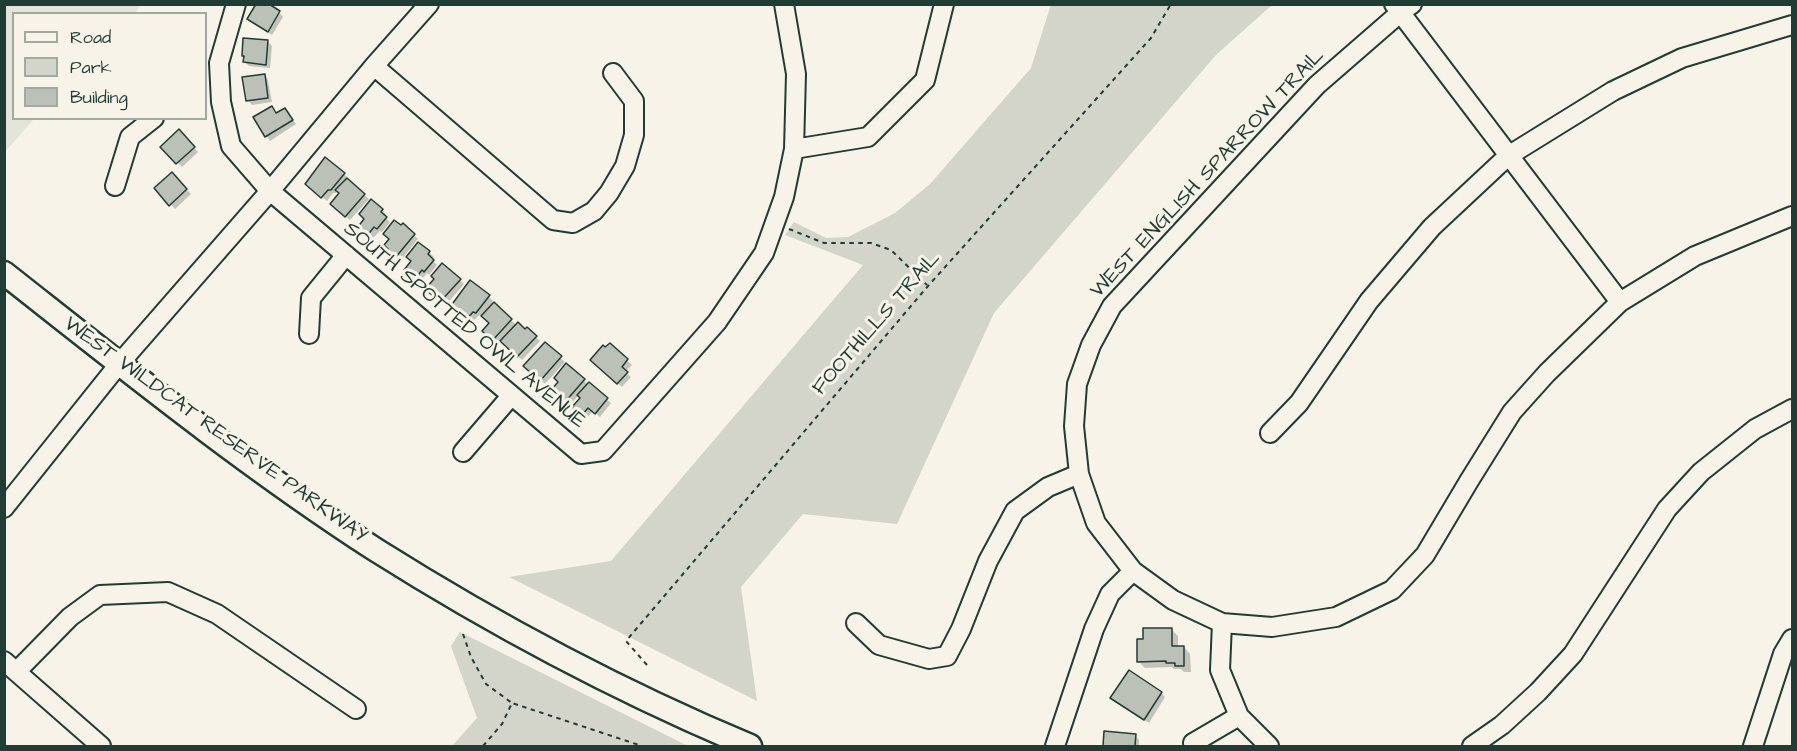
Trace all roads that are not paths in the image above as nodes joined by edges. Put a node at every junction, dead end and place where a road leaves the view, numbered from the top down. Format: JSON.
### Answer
{"nodes":[{"id":1,"x":236,"y":4,"type":"edge"},
{"id":2,"x":429,"y":4,"type":"edge"},
{"id":3,"x":784,"y":4,"type":"edge"},
{"id":4,"x":944,"y":4,"type":"edge"},
{"id":5,"x":1402,"y":7,"type":"edge"},
{"id":6,"x":1792,"y":25,"type":"edge"},
{"id":7,"x":375,"y":66,"type":"junction"},
{"id":8,"x":613,"y":73,"type":"dead end"},
{"id":9,"x":213,"y":103,"type":"edge"},
{"id":10,"x":151,"y":120,"type":"edge"},
{"id":11,"x":794,"y":149,"type":"junction"},
{"id":12,"x":1508,"y":156,"type":"junction"},
{"id":13,"x":115,"y":186,"type":"dead end"},
{"id":14,"x":270,"y":191,"type":"junction"},
{"id":15,"x":1792,"y":216,"type":"edge"},
{"id":16,"x":346,"y":255,"type":"junction"},
{"id":17,"x":4,"y":273,"type":"edge"},
{"id":18,"x":1620,"y":302,"type":"junction"},
{"id":19,"x":309,"y":334,"type":"dead end"},
{"id":20,"x":119,"y":364,"type":"junction"},
{"id":21,"x":511,"y":396,"type":"junction"},
{"id":22,"x":1792,"y":410,"type":"edge"},
{"id":23,"x":1270,"y":433,"type":"dead end"},
{"id":24,"x":463,"y":452,"type":"dead end"},
{"id":25,"x":1079,"y":474,"type":"junction"},
{"id":26,"x":4,"y":507,"type":"edge"},
{"id":27,"x":1133,"y":571,"type":"junction"},
{"id":28,"x":856,"y":623,"type":"dead end"},
{"id":29,"x":1222,"y":623,"type":"junction"},
{"id":30,"x":1792,"y":639,"type":"edge"},
{"id":31,"x":11,"y":666,"type":"edge"},
{"id":32,"x":356,"y":709,"type":"dead end"},
{"id":33,"x":1239,"y":716,"type":"junction"},
{"id":34,"x":1193,"y":743,"type":"dead end"},
{"id":35,"x":101,"y":747,"type":"edge"},
{"id":36,"x":750,"y":747,"type":"edge"},
{"id":37,"x":1055,"y":747,"type":"edge"},
{"id":38,"x":1269,"y":747,"type":"edge"},
{"id":39,"x":1472,"y":747,"type":"edge"},
{"id":40,"x":1753,"y":747,"type":"edge"}],
"edges":[{"from":1,"to":9,"type":"street","name":"SOUTH SPOTTED OWL AVENUE"},
{"from":2,"to":7,"type":"street"},
{"from":3,"to":11,"type":"street","name":"SOUTH SPOTTED OWL AVENUE"},
{"from":4,"to":11,"type":"street"},
{"from":5,"to":12,"type":"street"},
{"from":5,"to":25,"type":"street","name":"WEST ENGLISH SPARROW TRAIL"},
{"from":6,"to":12,"type":"street"},
{"from":7,"to":8,"type":"street"},
{"from":7,"to":14,"type":"street"},
{"from":9,"to":14,"type":"street","name":"SOUTH SPOTTED OWL AVENUE"},
{"from":10,"to":13,"type":"street"},
{"from":11,"to":21,"type":"street","name":"SOUTH SPOTTED OWL AVENUE"},
{"from":12,"to":18,"type":"street"},
{"from":12,"to":23,"type":"street"},
{"from":14,"to":16,"type":"street","name":"SOUTH SPOTTED OWL AVENUE"},
{"from":14,"to":20,"type":"street"},
{"from":15,"to":18,"type":"street","name":"WEST ENGLISH SPARROW TRAIL"},
{"from":16,"to":19,"type":"street"},
{"from":16,"to":21,"type":"street","name":"SOUTH SPOTTED OWL AVENUE"},
{"from":17,"to":20,"type":"main road","name":"WEST WILDCAT RESERVE PARKWAY"},
{"from":18,"to":29,"type":"street","name":"WEST ENGLISH SPARROW TRAIL"},
{"from":20,"to":26,"type":"street"},
{"from":20,"to":36,"type":"main road","name":"WEST WILDCAT RESERVE PARKWAY"},
{"from":21,"to":24,"type":"street"},
{"from":22,"to":39,"type":"street"},
{"from":25,"to":27,"type":"street","name":"WEST ENGLISH SPARROW TRAIL"},
{"from":25,"to":28,"type":"street"},
{"from":27,"to":29,"type":"street","name":"WEST ENGLISH SPARROW TRAIL"},
{"from":27,"to":37,"type":"street"},
{"from":29,"to":33,"type":"street"},
{"from":30,"to":40,"type":"street"},
{"from":31,"to":32,"type":"street"},
{"from":31,"to":35,"type":"street"},
{"from":33,"to":34,"type":"street"},
{"from":33,"to":38,"type":"street"}]}
